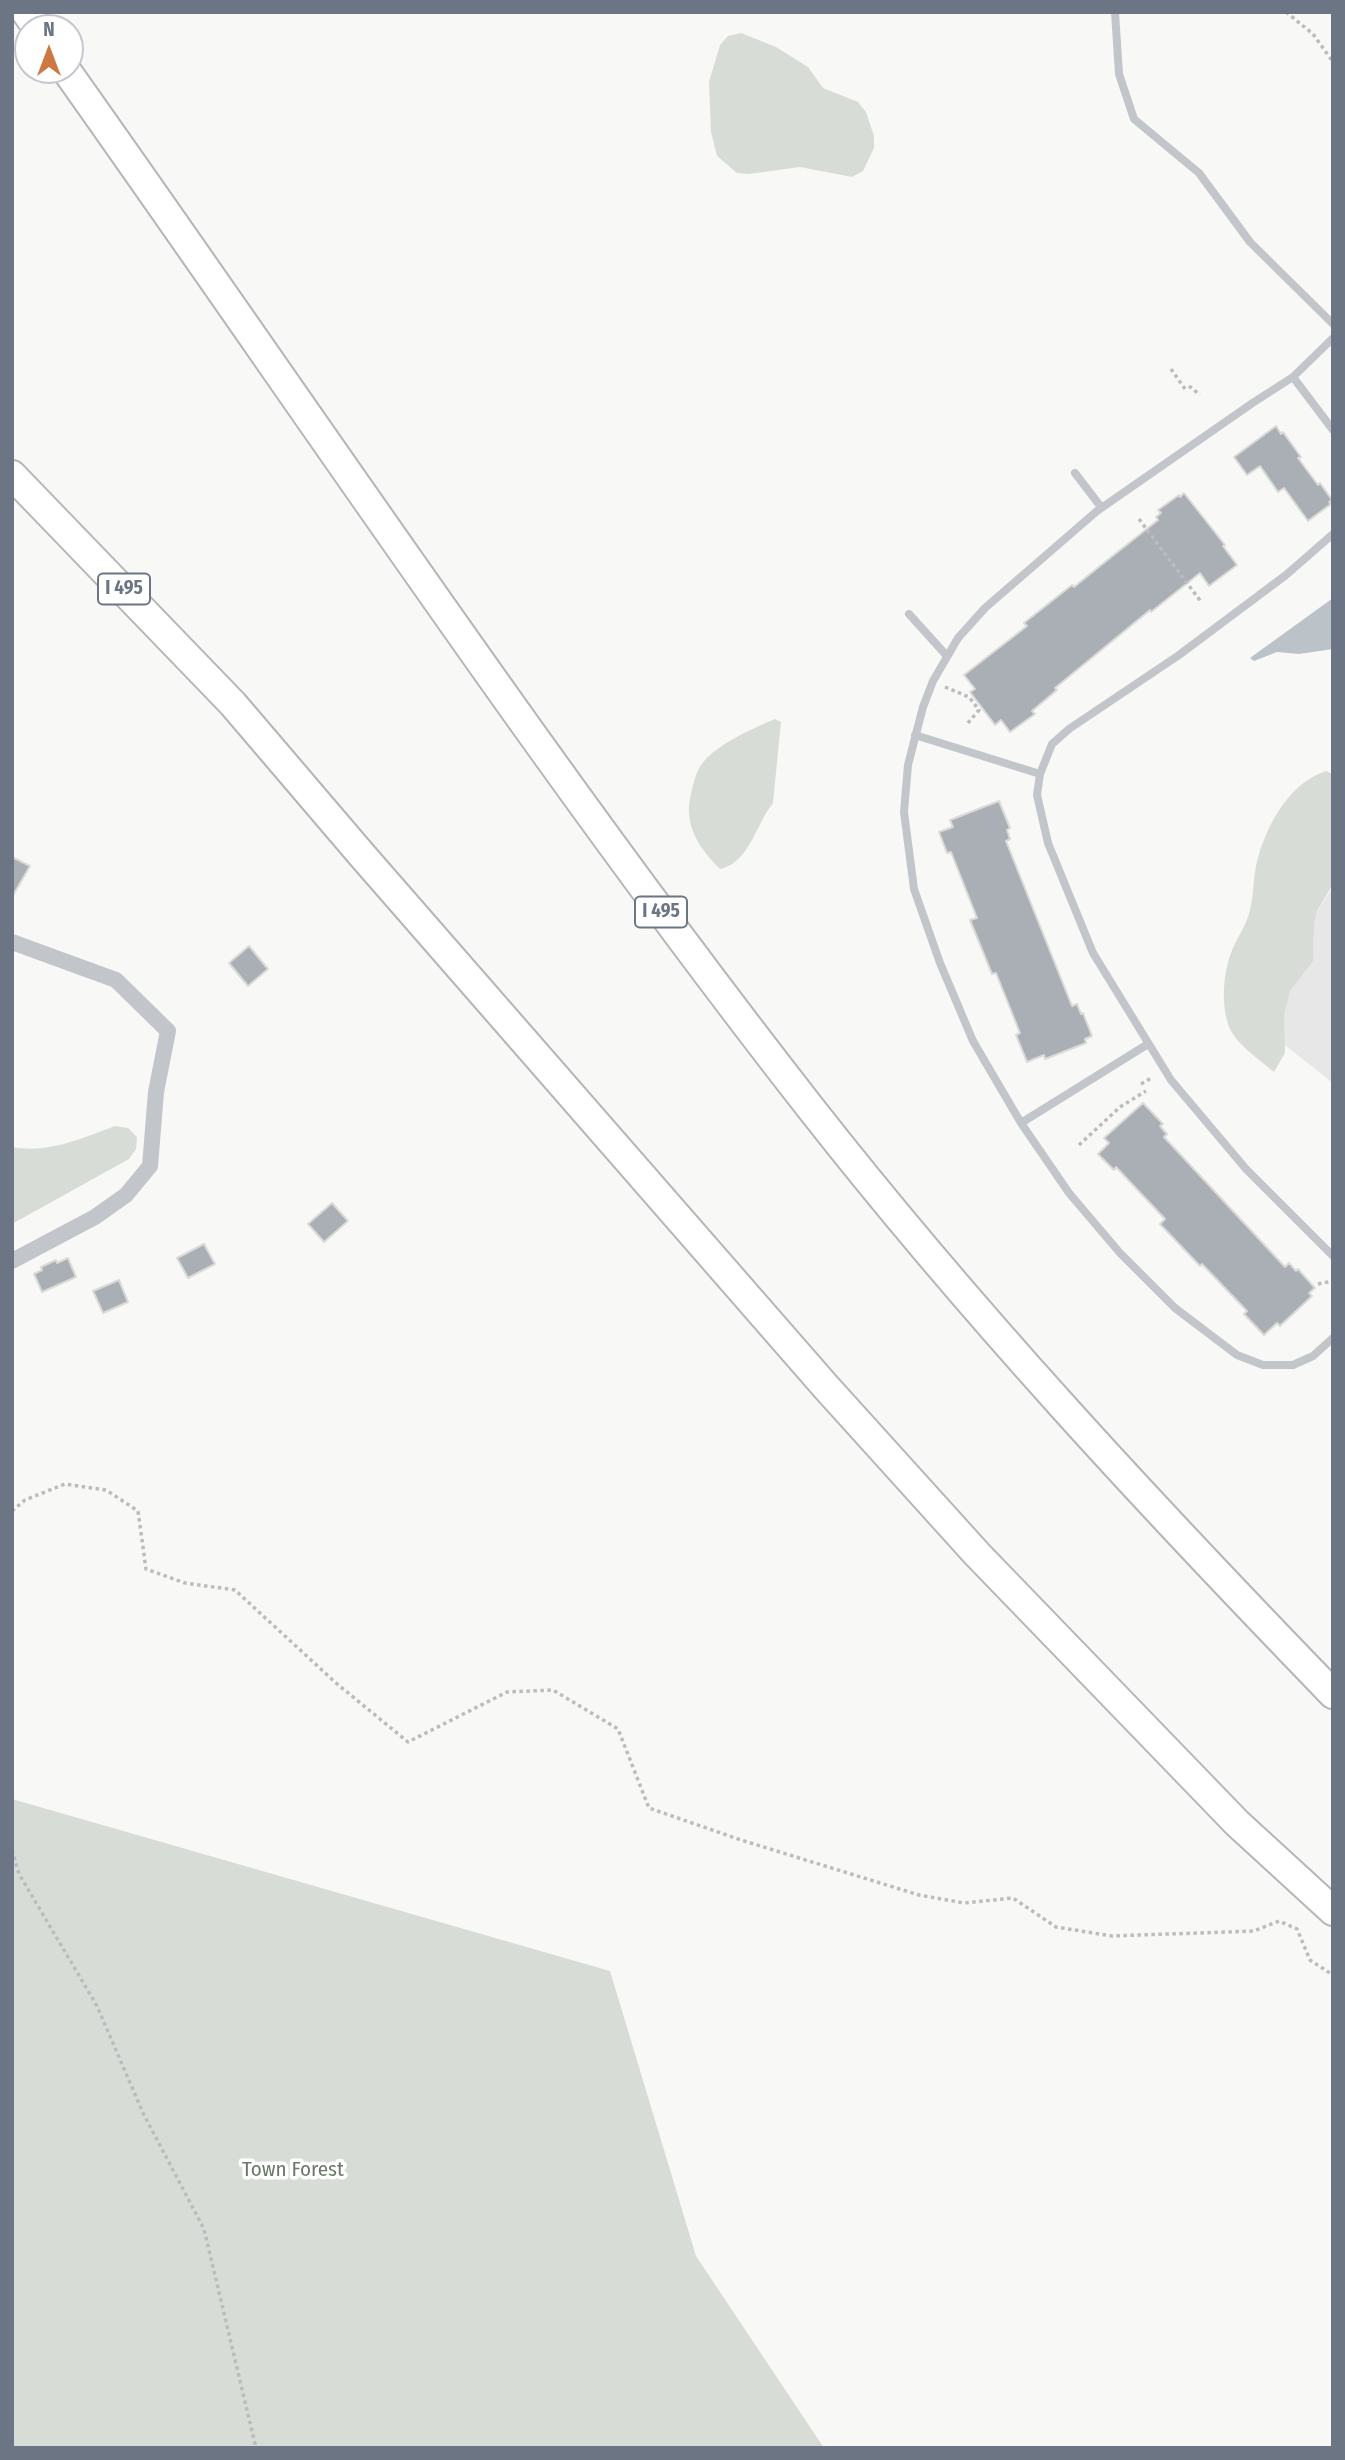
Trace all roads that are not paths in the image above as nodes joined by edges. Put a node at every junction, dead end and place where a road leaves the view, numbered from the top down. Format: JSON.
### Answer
{"nodes":[{"id":1,"x":1115,"y":12,"type":"edge"},
{"id":2,"x":76,"y":84,"type":"edge"},
{"id":3,"x":1333,"y":324,"type":"edge"},
{"id":4,"x":1333,"y":338,"type":"edge"},
{"id":5,"x":1293,"y":377,"type":"junction"},
{"id":6,"x":1333,"y":430,"type":"edge"},
{"id":7,"x":1075,"y":473,"type":"dead end"},
{"id":8,"x":12,"y":475,"type":"edge"},
{"id":9,"x":1101,"y":507,"type":"junction"},
{"id":10,"x":1333,"y":534,"type":"edge"},
{"id":11,"x":909,"y":614,"type":"dead end"},
{"id":12,"x":947,"y":656,"type":"junction"},
{"id":13,"x":915,"y":735,"type":"junction"},
{"id":14,"x":1040,"y":774,"type":"junction"},
{"id":15,"x":12,"y":942,"type":"edge"},
{"id":16,"x":1149,"y":1044,"type":"junction"},
{"id":17,"x":1021,"y":1123,"type":"junction"},
{"id":18,"x":1333,"y":1256,"type":"edge"},
{"id":19,"x":12,"y":1261,"type":"edge"},
{"id":20,"x":1333,"y":1338,"type":"edge"},
{"id":21,"x":1333,"y":1694,"type":"edge"},
{"id":22,"x":1333,"y":1911,"type":"edge"}],
"edges":[{"from":1,"to":3,"type":"lane"},
{"from":2,"to":21,"type":"highway","number":"I 495"},
{"from":4,"to":5,"type":"lane"},
{"from":5,"to":6,"type":"lane"},
{"from":5,"to":9,"type":"lane"},
{"from":7,"to":9,"type":"lane"},
{"from":8,"to":22,"type":"highway","number":"I 495"},
{"from":9,"to":12,"type":"lane"},
{"from":10,"to":14,"type":"lane"},
{"from":11,"to":12,"type":"lane"},
{"from":12,"to":13,"type":"lane"},
{"from":13,"to":14,"type":"lane"},
{"from":13,"to":17,"type":"lane"},
{"from":14,"to":16,"type":"lane"},
{"from":15,"to":19,"type":"street"},
{"from":16,"to":17,"type":"lane"},
{"from":16,"to":18,"type":"lane"},
{"from":17,"to":20,"type":"lane"}]}
